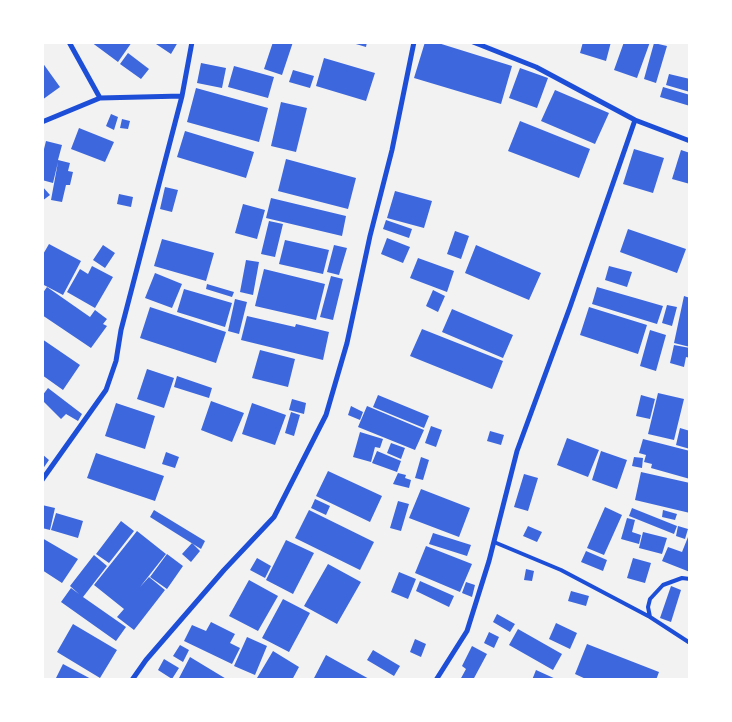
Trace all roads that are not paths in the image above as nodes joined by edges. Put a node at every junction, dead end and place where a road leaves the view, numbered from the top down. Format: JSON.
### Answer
{"nodes":[{"id":1,"x":69,"y":42,"type":"edge"},
{"id":2,"x":192,"y":42,"type":"edge"},
{"id":3,"x":414,"y":42,"type":"edge"},
{"id":4,"x":473,"y":42,"type":"edge"},
{"id":5,"x":182,"y":96,"type":"junction"},
{"id":6,"x":100,"y":98,"type":"junction"},
{"id":7,"x":635,"y":120,"type":"junction"},
{"id":8,"x":42,"y":122,"type":"edge"},
{"id":9,"x":690,"y":142,"type":"edge"},
{"id":10,"x":42,"y":480,"type":"edge"},
{"id":11,"x":494,"y":542,"type":"junction"},
{"id":12,"x":690,"y":579,"type":"edge"},
{"id":13,"x":650,"y":617,"type":"junction"},
{"id":14,"x":690,"y":643,"type":"edge"},
{"id":15,"x":132,"y":680,"type":"edge"},
{"id":16,"x":436,"y":680,"type":"edge"}],
"edges":[{"from":1,"to":6,"type":"street"},
{"from":2,"to":5,"type":"street"},
{"from":3,"to":15,"type":"street"},
{"from":4,"to":7,"type":"street"},
{"from":5,"to":6,"type":"street"},
{"from":5,"to":10,"type":"street"},
{"from":6,"to":8,"type":"street"},
{"from":7,"to":9,"type":"street"},
{"from":7,"to":11,"type":"street"},
{"from":11,"to":13,"type":"lane"},
{"from":11,"to":16,"type":"street"},
{"from":12,"to":13,"type":"lane"},
{"from":13,"to":14,"type":"lane"}]}
